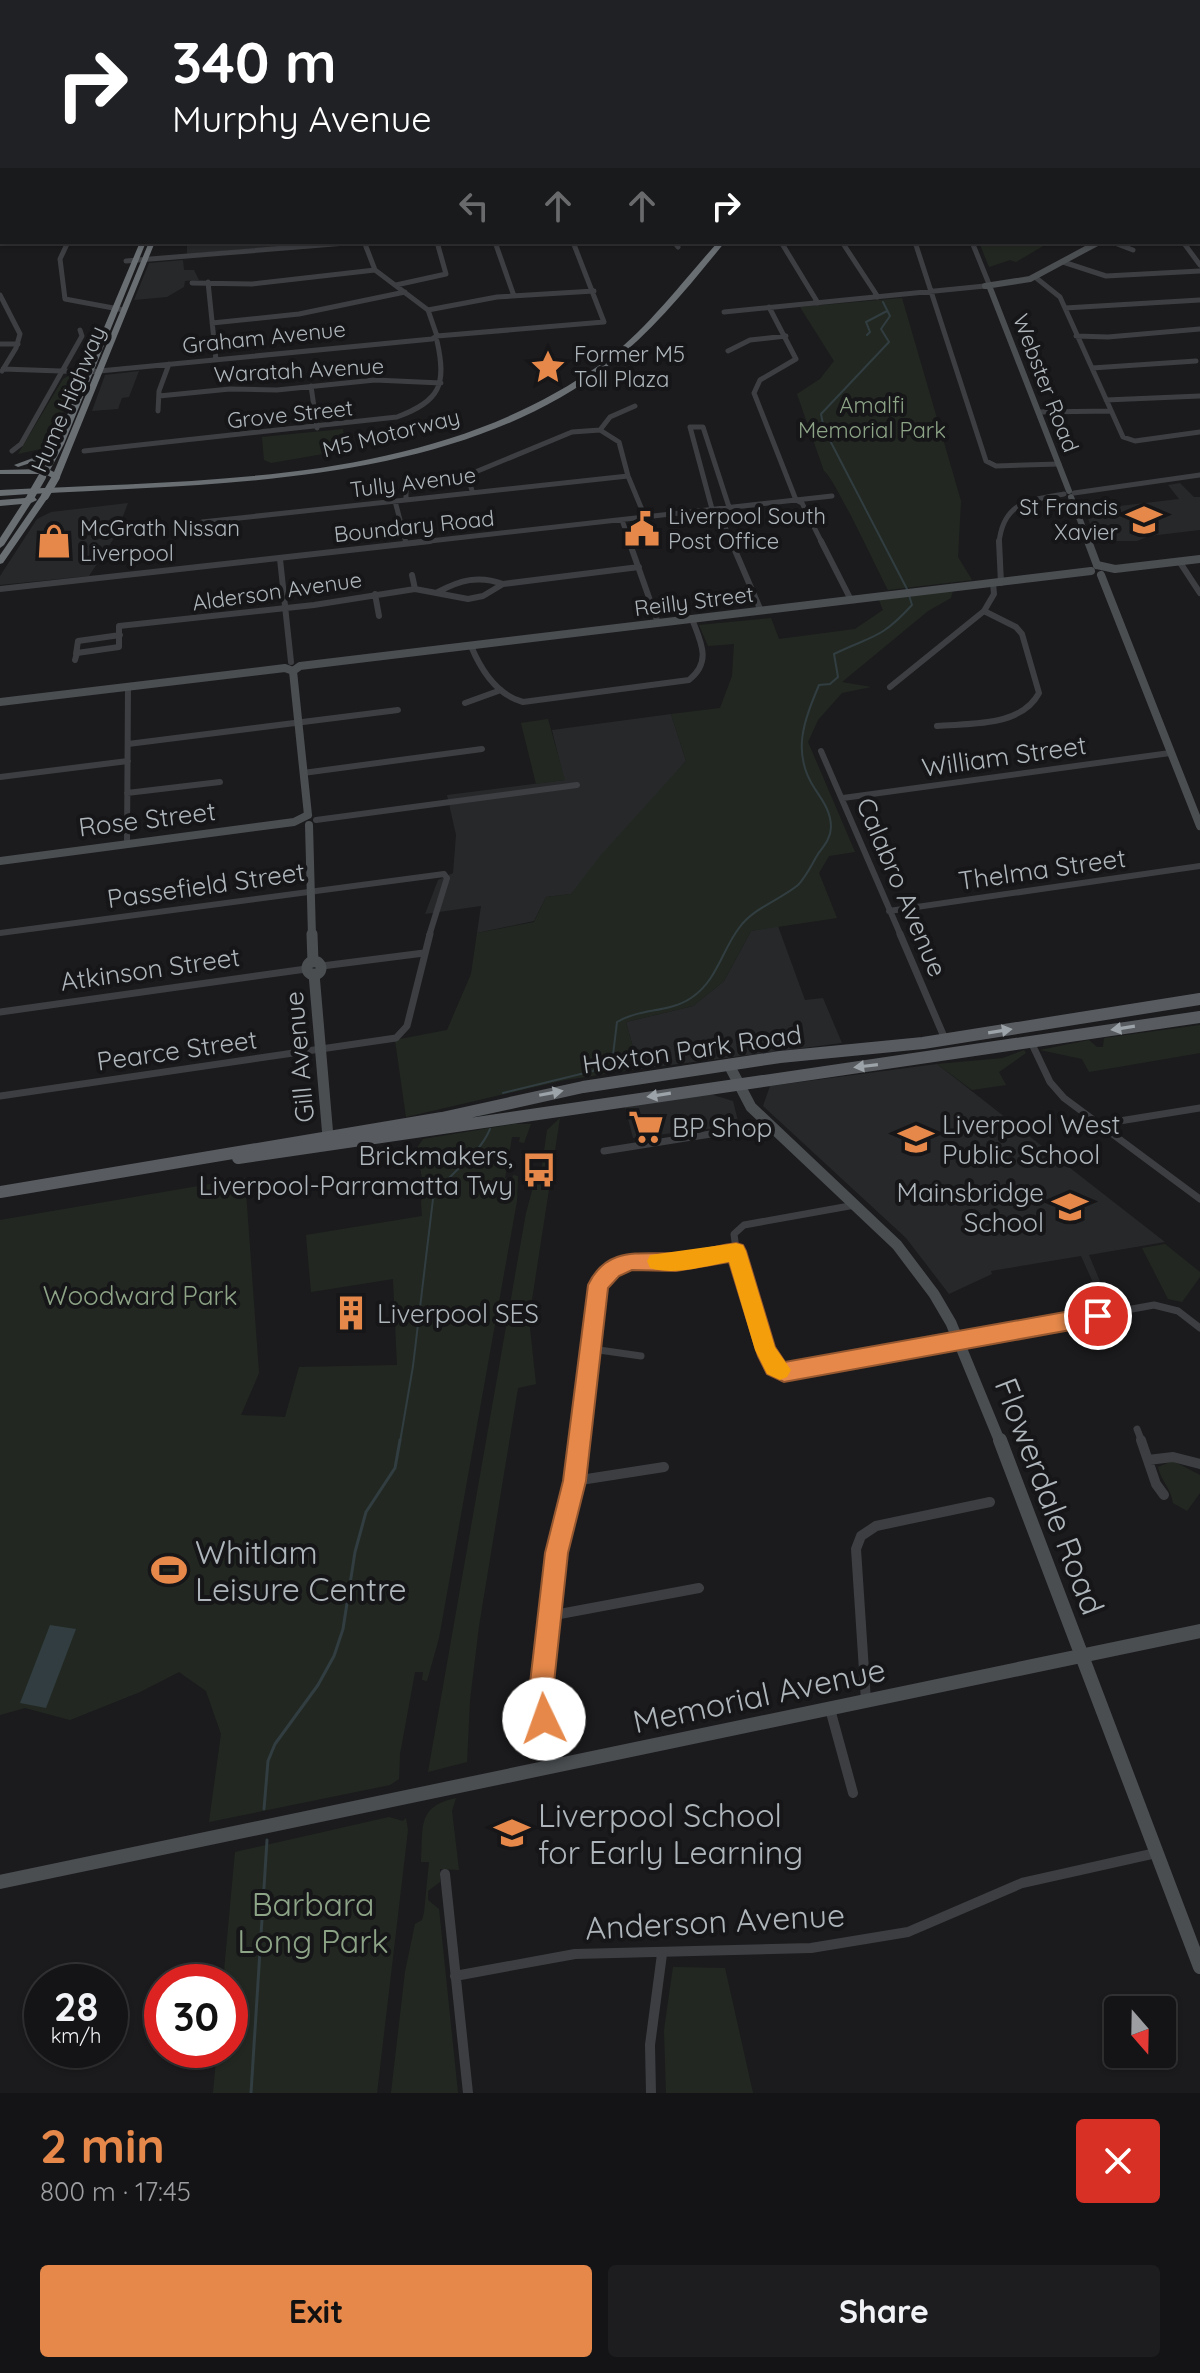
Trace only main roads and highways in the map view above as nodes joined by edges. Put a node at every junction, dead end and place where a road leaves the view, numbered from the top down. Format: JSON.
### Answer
{"nodes":[{"id":1,"x":142,"y":244,"type":"edge"},
{"id":2,"x":151,"y":244,"type":"edge"},
{"id":3,"x":708,"y":244,"type":"edge"},
{"id":4,"x":720,"y":244,"type":"edge"},
{"id":5,"x":119,"y":310,"type":"junction"},
{"id":6,"x":56,"y":452,"type":"junction"},
{"id":7,"x":0,"y":469,"type":"edge"},
{"id":8,"x":44,"y":474,"type":"junction"},
{"id":9,"x":54,"y":481,"type":"junction"},
{"id":10,"x":0,"y":490,"type":"edge"},
{"id":11,"x":36,"y":497,"type":"junction"},
{"id":12,"x":0,"y":503,"type":"edge"},
{"id":13,"x":0,"y":545,"type":"edge"},
{"id":14,"x":0,"y":561,"type":"edge"},
{"id":15,"x":1200,"y":999,"type":"edge"},
{"id":16,"x":1200,"y":1017,"type":"edge"},
{"id":17,"x":328,"y":1144,"type":"junction"},
{"id":18,"x":0,"y":1192,"type":"edge"}],
"edges":[{"from":1,"to":5,"type":"highway","name":"Hume Highway"},
{"from":2,"to":5,"type":"highway","name":"Hume Highway"},
{"from":3,"to":10,"type":"highway","name":"M5 Motorway"},
{"from":4,"to":10,"type":"highway","name":"M5 Motorway"},
{"from":5,"to":6,"type":"highway","name":"Hume Highway"},
{"from":5,"to":9,"type":"highway","name":"Hume Highway"},
{"from":6,"to":7,"type":"highway"},
{"from":6,"to":8,"type":"highway","name":"Hume Highway"},
{"from":7,"to":8,"type":"highway"},
{"from":8,"to":9,"type":"highway"},
{"from":8,"to":11,"type":"highway","name":"Hume Highway","bridge":true},
{"from":9,"to":11,"type":"highway","bridge":true},
{"from":11,"to":12,"type":"highway"},
{"from":11,"to":13,"type":"highway","name":"Hume Highway"},
{"from":11,"to":14,"type":"highway","name":"Hume Highway"},
{"from":17,"to":15,"type":"main road","name":"Hoxton Park Road","one_way":true},
{"from":16,"to":17,"type":"main road","name":"Hoxton Park Road","one_way":true},
{"from":17,"to":18,"type":"main road","name":"Hoxton Park Road"}]}
